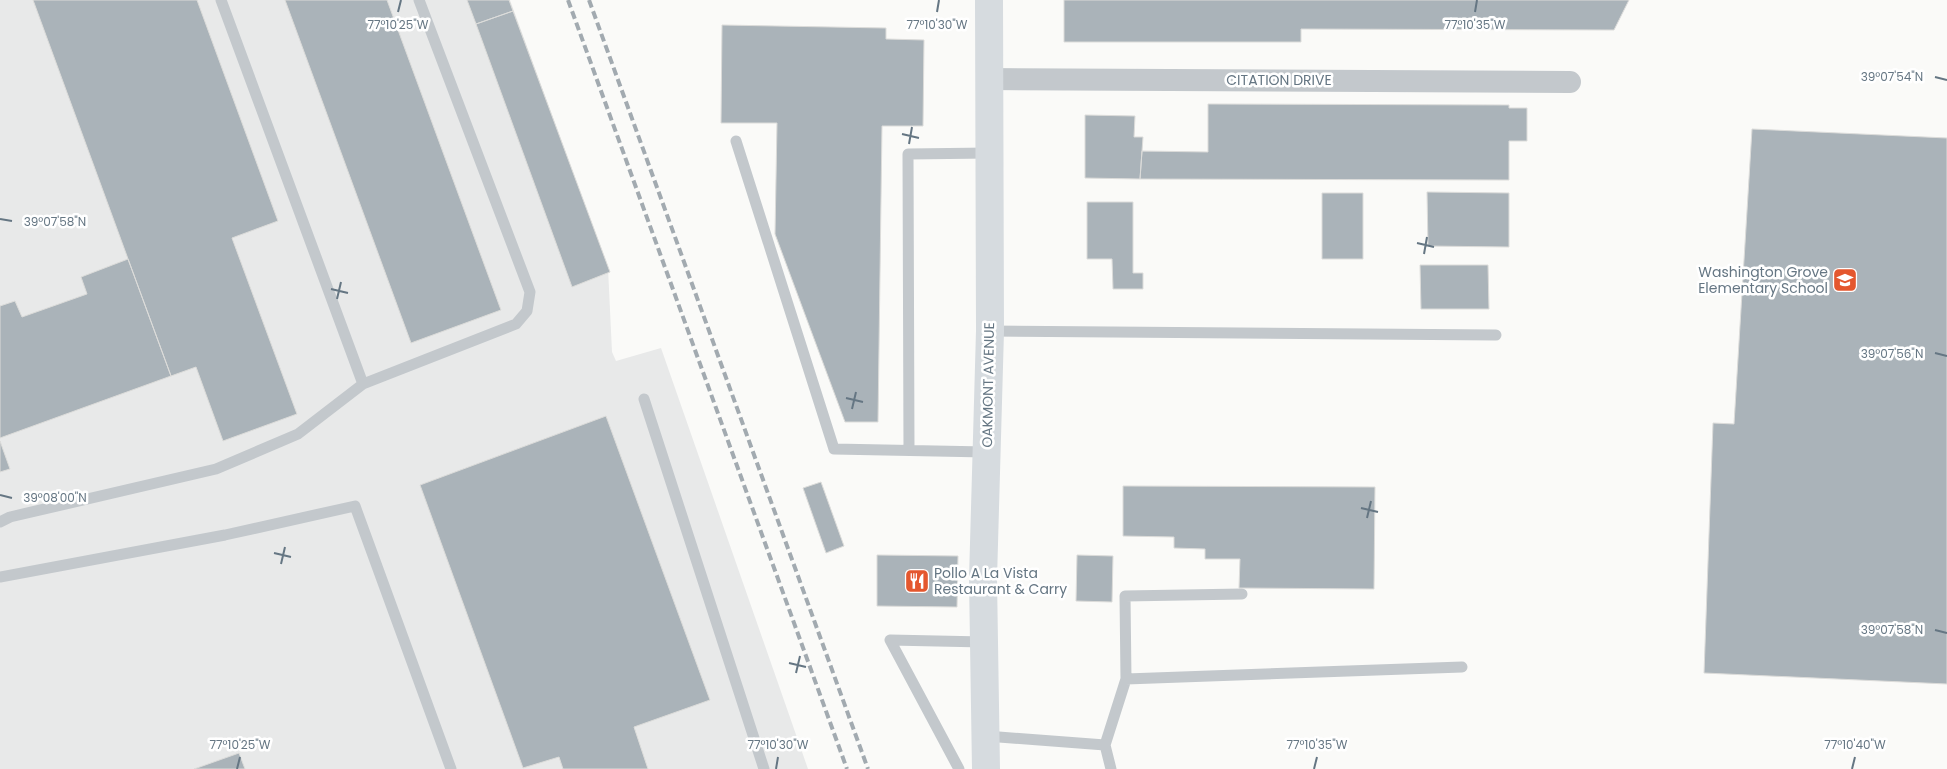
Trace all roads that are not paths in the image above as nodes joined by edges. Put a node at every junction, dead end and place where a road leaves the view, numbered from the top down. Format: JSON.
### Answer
{"nodes":[{"id":1,"x":220,"y":0,"type":"edge"},
{"id":2,"x":419,"y":0,"type":"edge"},
{"id":3,"x":989,"y":0,"type":"edge"},
{"id":4,"x":988,"y":79,"type":"junction"},
{"id":5,"x":1570,"y":82,"type":"dead end"},
{"id":6,"x":736,"y":141,"type":"dead end"},
{"id":7,"x":989,"y":153,"type":"junction"},
{"id":8,"x":990,"y":331,"type":"junction"},
{"id":9,"x":1496,"y":335,"type":"dead end"},
{"id":10,"x":363,"y":384,"type":"junction"},
{"id":11,"x":644,"y":399,"type":"dead end"},
{"id":12,"x":909,"y":450,"type":"junction"},
{"id":13,"x":986,"y":452,"type":"junction"},
{"id":14,"x":0,"y":522,"type":"edge"},
{"id":15,"x":0,"y":576,"type":"edge"},
{"id":16,"x":1242,"y":594,"type":"dead end"},
{"id":17,"x":984,"y":642,"type":"junction"},
{"id":18,"x":1462,"y":667,"type":"dead end"},
{"id":19,"x":1126,"y":679,"type":"junction"},
{"id":20,"x":986,"y":736,"type":"junction"},
{"id":21,"x":1105,"y":745,"type":"junction"},
{"id":22,"x":451,"y":769,"type":"edge"},
{"id":23,"x":764,"y":769,"type":"edge"},
{"id":24,"x":959,"y":769,"type":"edge"},
{"id":25,"x":986,"y":769,"type":"edge"},
{"id":26,"x":1110,"y":769,"type":"edge"}],
"edges":[{"from":1,"to":10,"type":"lane"},
{"from":2,"to":10,"type":"lane"},
{"from":3,"to":4,"type":"street","name":"OAKMONT AVENUE"},
{"from":4,"to":5,"type":"street","name":"CITATION DRIVE"},
{"from":4,"to":7,"type":"street","name":"OAKMONT AVENUE"},
{"from":6,"to":12,"type":"lane"},
{"from":7,"to":8,"type":"street","name":"OAKMONT AVENUE"},
{"from":7,"to":12,"type":"lane"},
{"from":8,"to":9,"type":"lane"},
{"from":8,"to":13,"type":"street","name":"OAKMONT AVENUE"},
{"from":10,"to":14,"type":"lane"},
{"from":11,"to":23,"type":"lane"},
{"from":12,"to":13,"type":"lane"},
{"from":13,"to":17,"type":"street","name":"OAKMONT AVENUE"},
{"from":15,"to":22,"type":"lane"},
{"from":16,"to":19,"type":"lane"},
{"from":17,"to":20,"type":"street","name":"OAKMONT AVENUE"},
{"from":17,"to":24,"type":"lane"},
{"from":18,"to":19,"type":"lane"},
{"from":19,"to":21,"type":"lane"},
{"from":20,"to":21,"type":"lane"},
{"from":20,"to":25,"type":"street","name":"OAKMONT AVENUE"},
{"from":21,"to":26,"type":"lane"}]}
